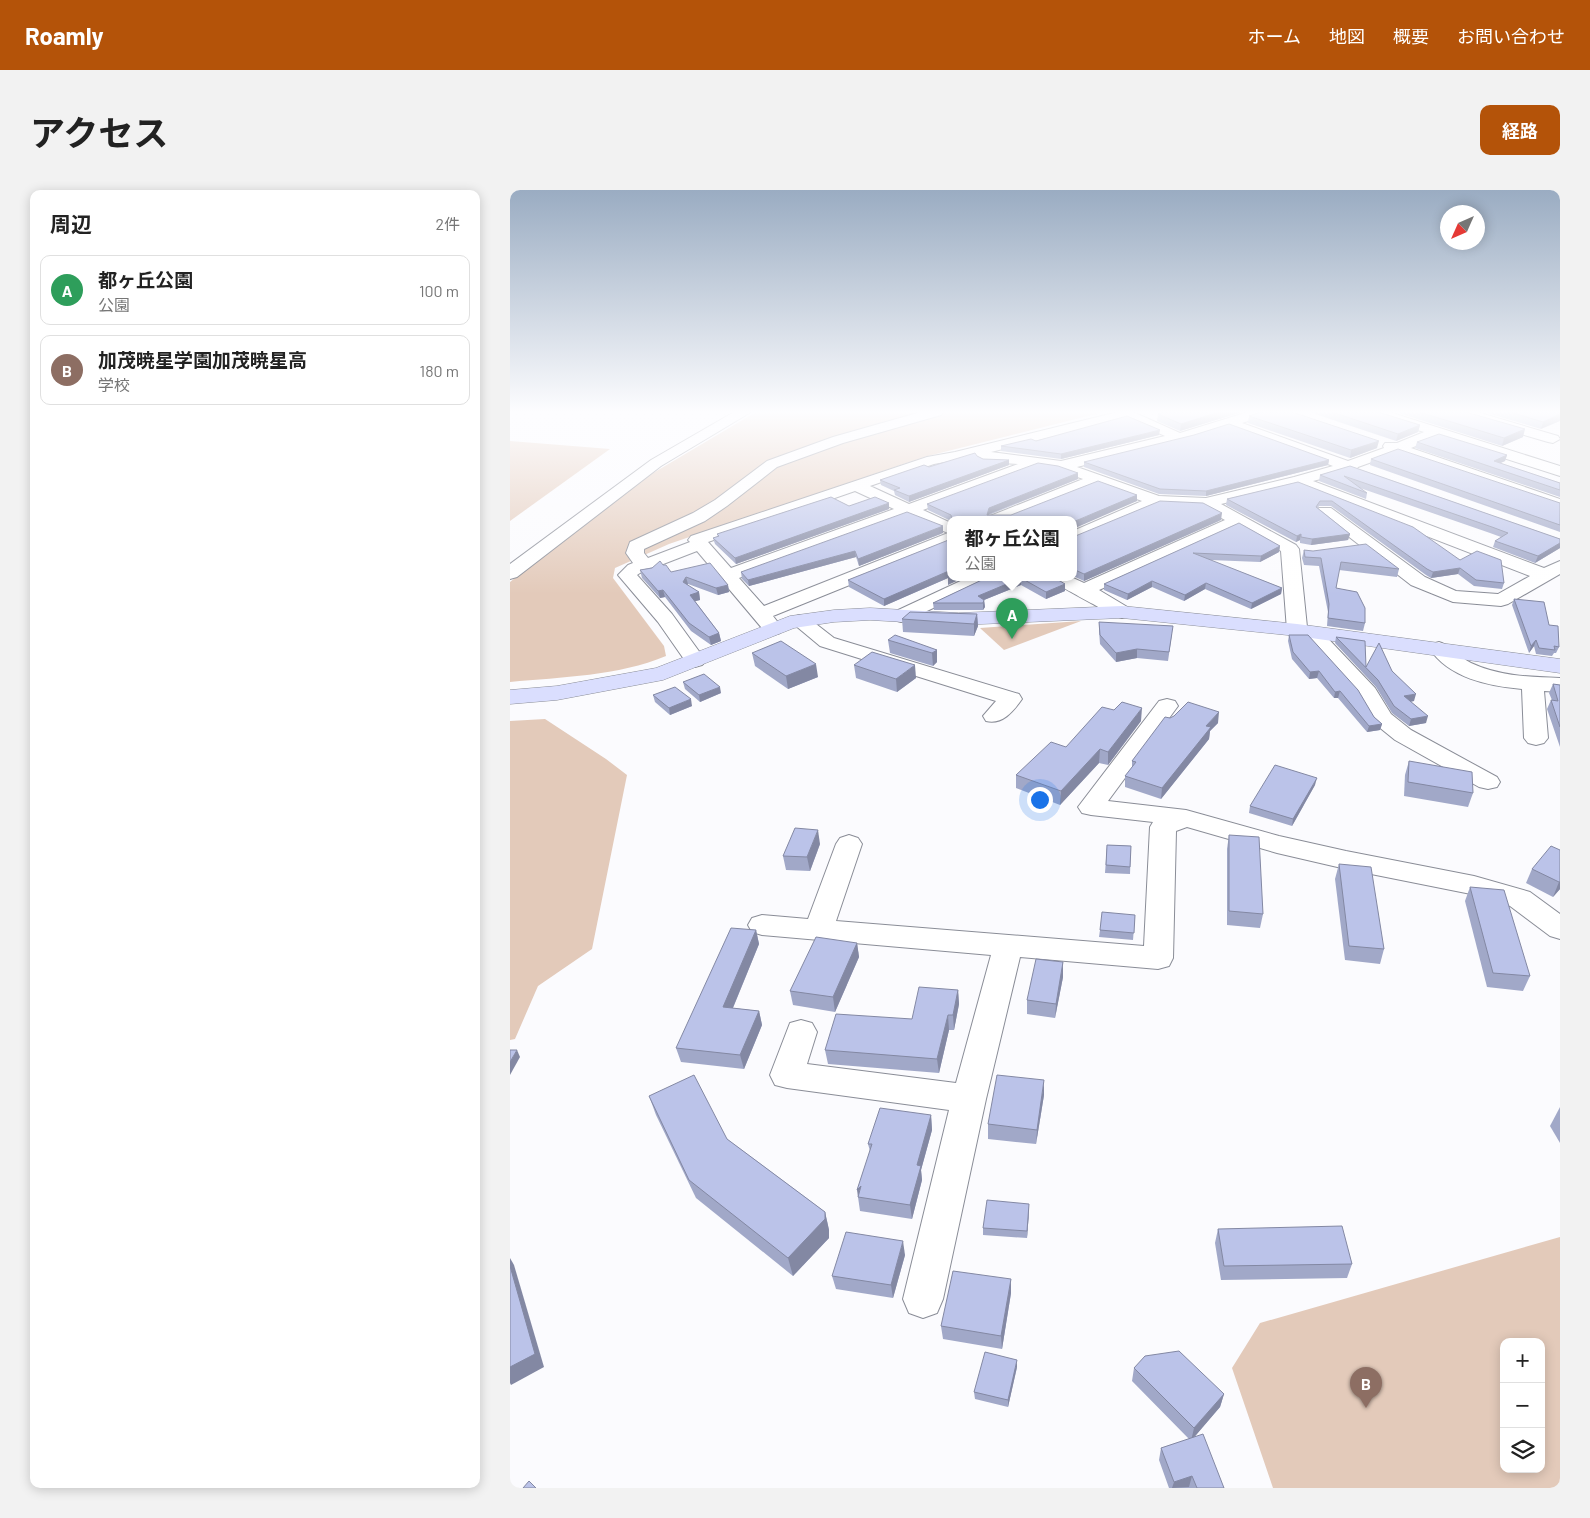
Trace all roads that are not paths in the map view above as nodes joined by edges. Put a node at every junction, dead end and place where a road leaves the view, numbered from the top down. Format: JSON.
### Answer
{"nodes":[{"id":1,"x":643,"y":473,"type":"edge"},
{"id":2,"x":761,"y":473,"type":"edge"},
{"id":3,"x":895,"y":473,"type":"edge"},
{"id":4,"x":1010,"y":473,"type":"edge"},
{"id":5,"x":1077,"y":473,"type":"edge"},
{"id":6,"x":1326,"y":473,"type":"edge"},
{"id":7,"x":1366,"y":473,"type":"edge"},
{"id":8,"x":1469,"y":473,"type":"edge"},
{"id":9,"x":1375,"y":476,"type":"edge"},
{"id":10,"x":1096,"y":480,"type":"junction"},
{"id":11,"x":1298,"y":481,"type":"junction"},
{"id":12,"x":856,"y":486,"type":"junction"},
{"id":13,"x":1157,"y":501,"type":"junction"},
{"id":14,"x":1206,"y":503,"type":"junction"},
{"id":15,"x":1560,"y":504,"type":"edge"},
{"id":16,"x":909,"y":510,"type":"junction"},
{"id":17,"x":1325,"y":512,"type":"edge"},
{"id":18,"x":1006,"y":516,"type":"edge"},
{"id":19,"x":1238,"y":521,"type":"junction"},
{"id":20,"x":947,"y":527,"type":"edge"},
{"id":21,"x":1077,"y":535,"type":"edge"},
{"id":22,"x":947,"y":540,"type":"edge"},
{"id":23,"x":700,"y":544,"type":"junction"},
{"id":24,"x":1368,"y":544,"type":"junction"},
{"id":25,"x":1340,"y":548,"type":"edge"},
{"id":26,"x":645,"y":566,"type":"junction"},
{"id":27,"x":1552,"y":571,"type":"edge"},
{"id":28,"x":510,"y":573,"type":"edge"},
{"id":29,"x":727,"y":576,"type":"junction"},
{"id":30,"x":975,"y":581,"type":"edge"},
{"id":31,"x":1064,"y":581,"type":"edge"},
{"id":32,"x":1084,"y":590,"type":"junction"},
{"id":33,"x":1122,"y":612,"type":"junction"},
{"id":34,"x":900,"y":616,"type":"junction"},
{"id":35,"x":800,"y":621,"type":"junction"},
{"id":36,"x":767,"y":622,"type":"junction"},
{"id":37,"x":1304,"y":631,"type":"junction"},
{"id":38,"x":1439,"y":648,"type":"junction"},
{"id":39,"x":695,"y":661,"type":"junction"},
{"id":40,"x":1560,"y":666,"type":"edge"},
{"id":41,"x":1533,"y":684,"type":"junction"},
{"id":42,"x":1560,"y":685,"type":"edge"},
{"id":43,"x":510,"y":697,"type":"edge"},
{"id":44,"x":1168,"y":706,"type":"dead end"},
{"id":45,"x":994,"y":716,"type":"dead end"},
{"id":46,"x":1536,"y":738,"type":"dead end"},
{"id":47,"x":1488,"y":782,"type":"dead end"},
{"id":48,"x":1186,"y":818,"type":"junction"},
{"id":49,"x":849,"y":844,"type":"dead end"},
{"id":50,"x":762,"y":924,"type":"dead end"},
{"id":51,"x":819,"y":928,"type":"junction"},
{"id":52,"x":1560,"y":929,"type":"edge"},
{"id":53,"x":1008,"y":946,"type":"junction"},
{"id":54,"x":801,"y":1032,"type":"dead end"},
{"id":55,"x":969,"y":1099,"type":"junction"},
{"id":56,"x":923,"y":1299,"type":"dead end"}],
"edges":[{"from":1,"to":28,"type":"street"},
{"from":2,"to":26,"type":"street"},
{"from":3,"to":12,"type":"street"},
{"from":4,"to":16,"type":"street"},
{"from":5,"to":10,"type":"street"},
{"from":6,"to":11,"type":"street"},
{"from":7,"to":9,"type":"street"},
{"from":8,"to":15,"type":"street"},
{"from":10,"to":13,"type":"street"},
{"from":10,"to":18,"type":"street"},
{"from":11,"to":14,"type":"street"},
{"from":11,"to":27,"type":"street"},
{"from":12,"to":16,"type":"street"},
{"from":12,"to":23,"type":"street"},
{"from":13,"to":14,"type":"street"},
{"from":13,"to":21,"type":"street"},
{"from":14,"to":19,"type":"street"},
{"from":16,"to":20,"type":"street"},
{"from":16,"to":29,"type":"street"},
{"from":17,"to":24,"type":"street"},
{"from":19,"to":32,"type":"street"},
{"from":19,"to":37,"type":"street"},
{"from":22,"to":36,"type":"street"},
{"from":23,"to":26,"type":"street"},
{"from":23,"to":29,"type":"street"},
{"from":24,"to":25,"type":"street"},
{"from":24,"to":27,"type":"street"},
{"from":26,"to":39,"type":"street"},
{"from":29,"to":36,"type":"street"},
{"from":30,"to":34,"type":"street"},
{"from":31,"to":32,"type":"street"},
{"from":32,"to":33,"type":"street"},
{"from":33,"to":34,"type":"street"},
{"from":33,"to":37,"type":"street"},
{"from":34,"to":35,"type":"street"},
{"from":35,"to":36,"type":"street"},
{"from":35,"to":45,"type":"street"},
{"from":36,"to":39,"type":"street"},
{"from":37,"to":38,"type":"street"},
{"from":37,"to":47,"type":"street"},
{"from":38,"to":40,"type":"street"},
{"from":38,"to":41,"type":"street"},
{"from":39,"to":43,"type":"street"},
{"from":41,"to":42,"type":"street"},
{"from":41,"to":46,"type":"street"},
{"from":44,"to":48,"type":"street"},
{"from":48,"to":52,"type":"street"},
{"from":48,"to":53,"type":"street"},
{"from":49,"to":51,"type":"street"},
{"from":50,"to":51,"type":"street"},
{"from":51,"to":53,"type":"street"},
{"from":53,"to":55,"type":"street"},
{"from":54,"to":55,"type":"street"},
{"from":55,"to":56,"type":"street"}]}
